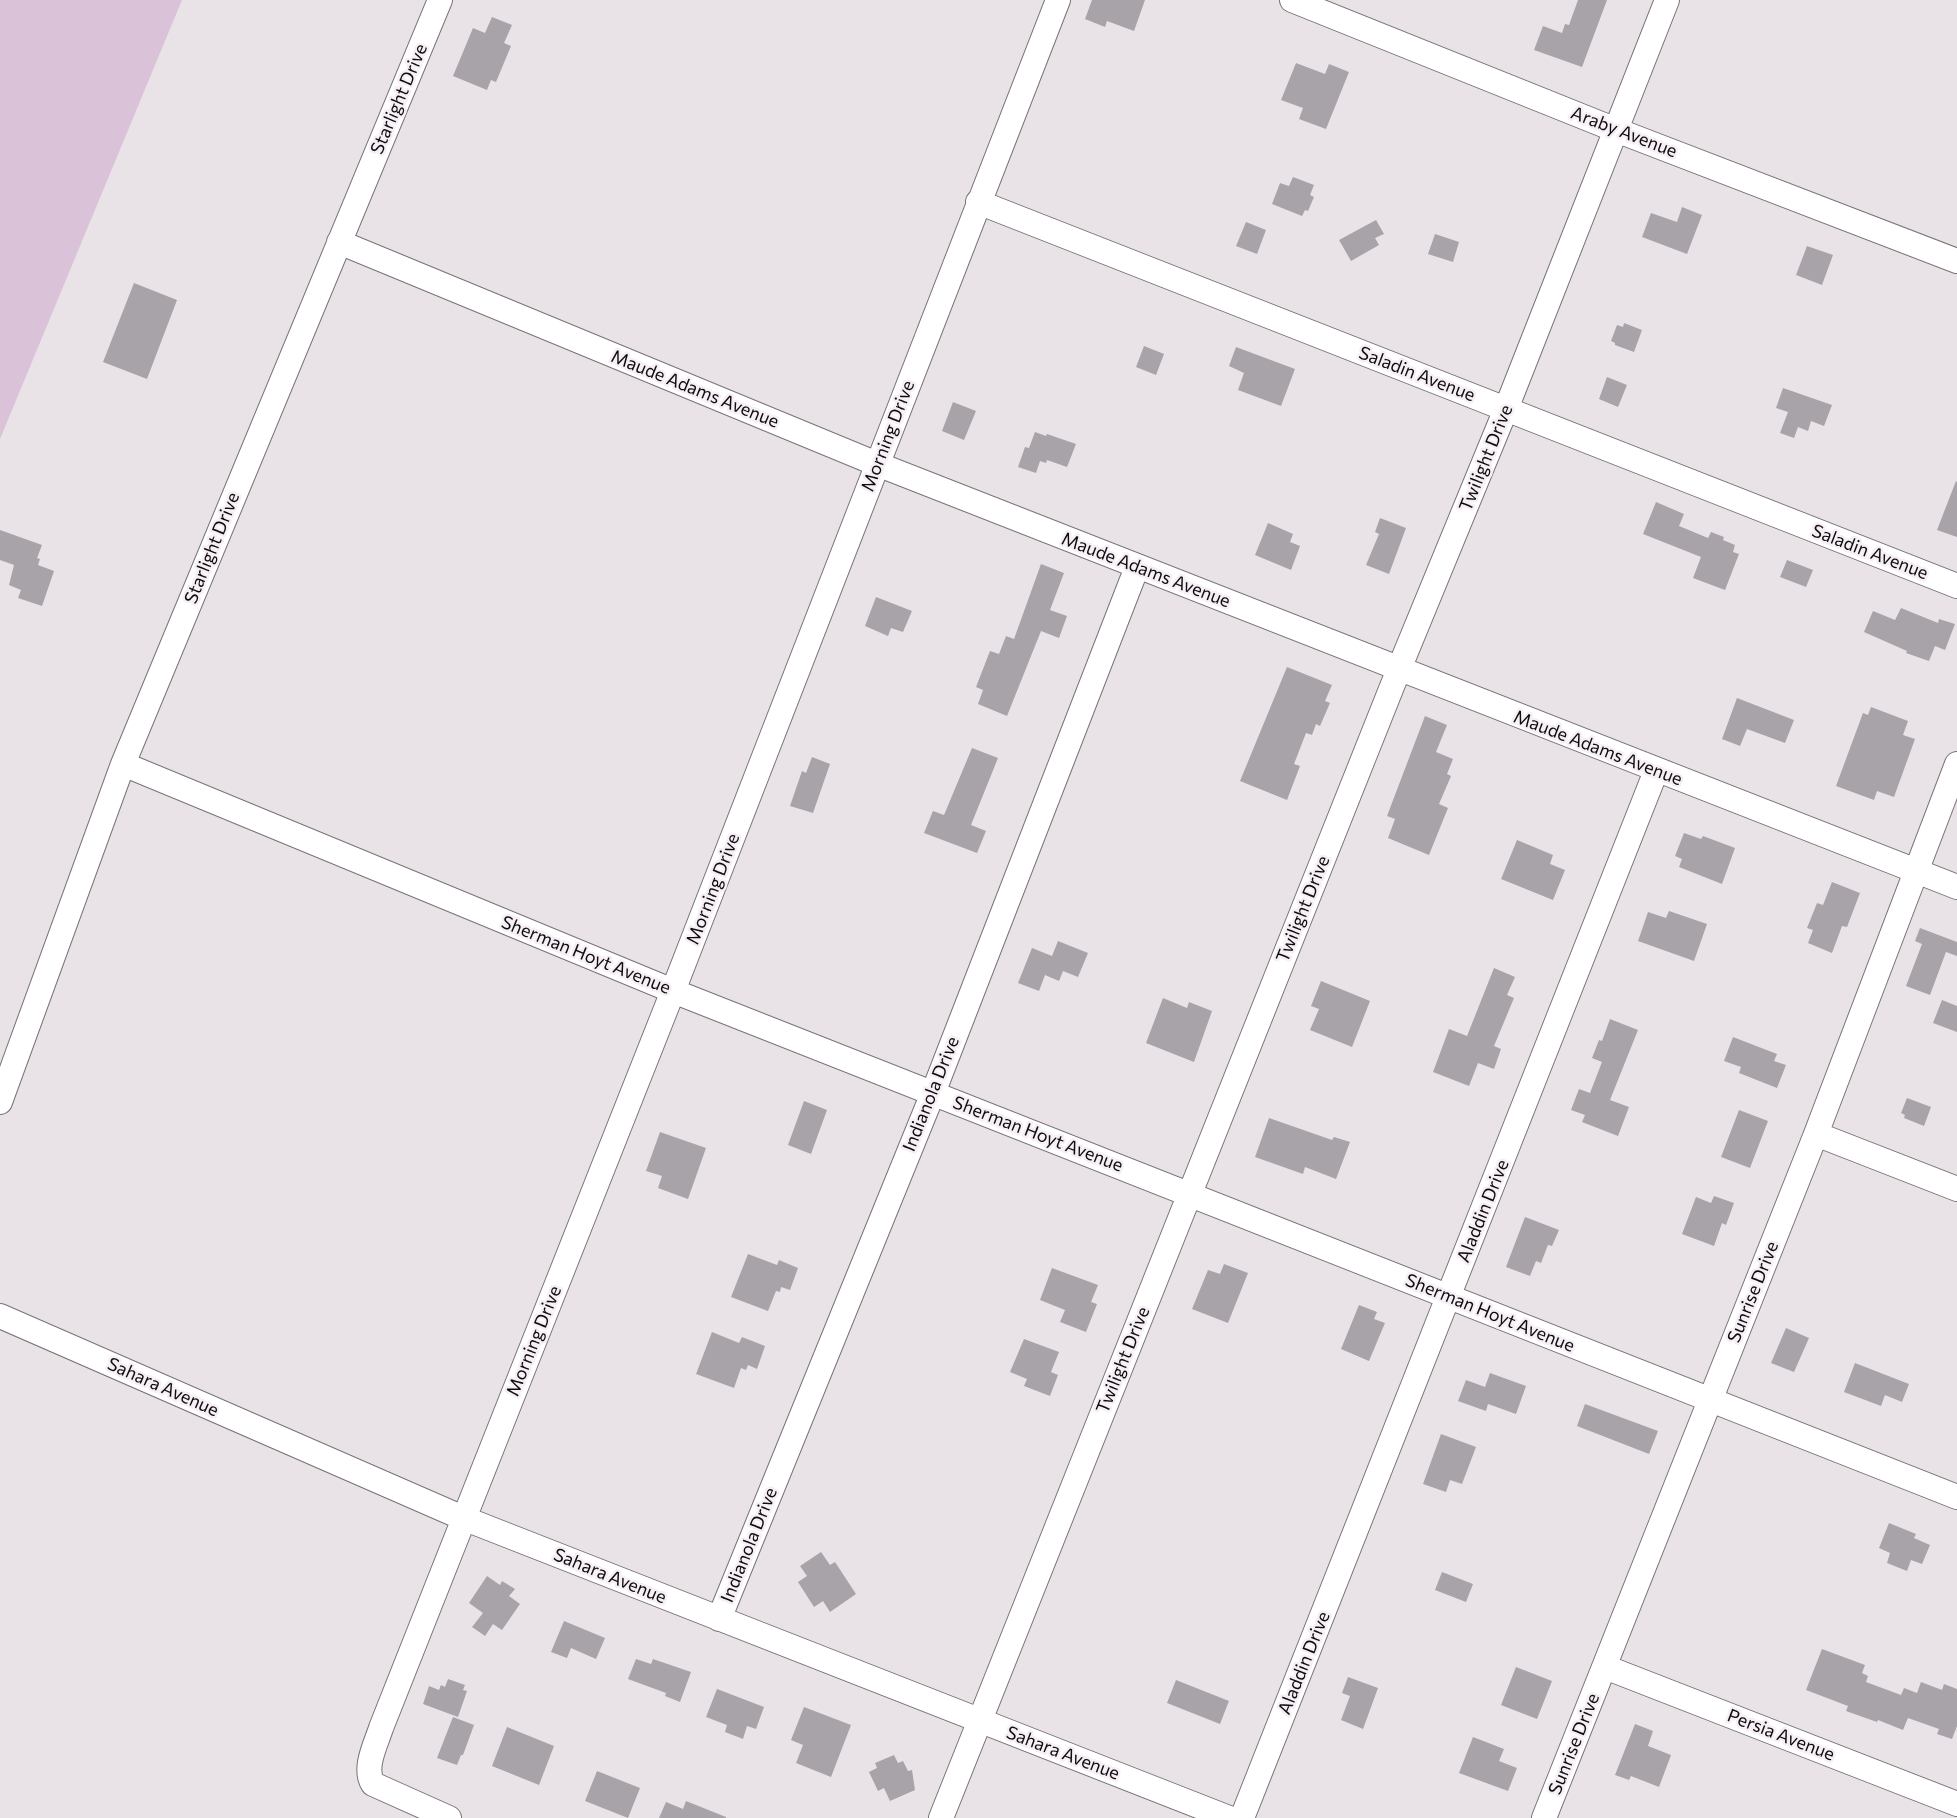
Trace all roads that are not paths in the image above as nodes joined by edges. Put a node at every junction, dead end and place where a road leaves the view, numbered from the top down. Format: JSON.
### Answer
{"nodes":[{"id":1,"x":440,"y":0,"type":"edge"},
{"id":2,"x":1058,"y":0,"type":"edge"},
{"id":3,"x":1292,"y":0,"type":"edge"},
{"id":4,"x":1667,"y":0,"type":"edge"},
{"id":5,"x":1616,"y":130,"type":"junction"},
{"id":6,"x":978,"y":202,"type":"junction"},
{"id":7,"x":339,"y":242,"type":"junction"},
{"id":8,"x":1957,"y":261,"type":"edge"},
{"id":9,"x":1506,"y":409,"type":"junction"},
{"id":10,"x":877,"y":464,"type":"junction"},
{"id":11,"x":1137,"y":567,"type":"junction"},
{"id":12,"x":1957,"y":586,"type":"edge"},
{"id":13,"x":1399,"y":669,"type":"junction"},
{"id":14,"x":123,"y":764,"type":"junction"},
{"id":15,"x":1957,"y":764,"type":"edge"},
{"id":16,"x":1656,"y":771,"type":"junction"},
{"id":17,"x":1915,"y":871,"type":"junction"},
{"id":18,"x":1957,"y":887,"type":"edge"},
{"id":19,"x":673,"y":991,"type":"junction"},
{"id":20,"x":933,"y":1093,"type":"junction"},
{"id":21,"x":0,"y":1102,"type":"edge"},
{"id":22,"x":1816,"y":1134,"type":"junction"},
{"id":23,"x":1957,"y":1189,"type":"edge"},
{"id":24,"x":1190,"y":1193,"type":"junction"},
{"id":25,"x":1449,"y":1297,"type":"junction"},
{"id":26,"x":0,"y":1316,"type":"edge"},
{"id":27,"x":1710,"y":1401,"type":"junction"},
{"id":28,"x":1957,"y":1497,"type":"edge"},
{"id":29,"x":464,"y":1518,"type":"junction"},
{"id":30,"x":719,"y":1619,"type":"junction"},
{"id":31,"x":1605,"y":1667,"type":"junction"},
{"id":32,"x":978,"y":1720,"type":"junction"},
{"id":33,"x":1957,"y":1804,"type":"edge"},
{"id":34,"x":449,"y":1818,"type":"edge"},
{"id":35,"x":941,"y":1818,"type":"edge"},
{"id":36,"x":1228,"y":1818,"type":"edge"},
{"id":37,"x":1242,"y":1818,"type":"edge"},
{"id":38,"x":1544,"y":1818,"type":"edge"}],
"edges":[{"from":1,"to":7,"type":"street","name":"Starlight Drive"},
{"from":2,"to":6,"type":"street","name":"Morning Drive"},
{"from":3,"to":5,"type":"street","name":"Araby Avenue"},
{"from":4,"to":5,"type":"street","name":"Twilight Drive"},
{"from":5,"to":8,"type":"street","name":"Araby Avenue"},
{"from":5,"to":9,"type":"street","name":"Twilight Drive"},
{"from":6,"to":9,"type":"street","name":"Saladin Avenue"},
{"from":6,"to":10,"type":"street","name":"Morning Drive"},
{"from":7,"to":10,"type":"street","name":"Maude Adams Avenue"},
{"from":7,"to":14,"type":"street","name":"Starlight Drive"},
{"from":9,"to":12,"type":"street","name":"Saladin Avenue"},
{"from":9,"to":13,"type":"street","name":"Twilight Drive"},
{"from":10,"to":11,"type":"street","name":"Maude Adams Avenue"},
{"from":10,"to":19,"type":"street","name":"Morning Drive"},
{"from":11,"to":13,"type":"street","name":"Maude Adams Avenue"},
{"from":11,"to":20,"type":"street","name":"Indianola Drive"},
{"from":13,"to":16,"type":"street","name":"Maude Adams Avenue"},
{"from":13,"to":24,"type":"street","name":"Twilight Drive"},
{"from":14,"to":19,"type":"street","name":"Sherman Hoyt Avenue"},
{"from":14,"to":21,"type":"street","name":"Starlight Drive"},
{"from":15,"to":17,"type":"street","name":"Sunrise Drive"},
{"from":16,"to":17,"type":"street","name":"Maude Adams Avenue"},
{"from":16,"to":25,"type":"street","name":"Aladdin Drive"},
{"from":17,"to":18,"type":"street","name":"Maude Adams Avenue"},
{"from":17,"to":22,"type":"street","name":"Sunrise Drive"},
{"from":19,"to":20,"type":"street","name":"Sherman Hoyt Avenue"},
{"from":19,"to":29,"type":"street","name":"Morning Drive"},
{"from":20,"to":24,"type":"street","name":"Sherman Hoyt Avenue"},
{"from":20,"to":30,"type":"street","name":"Indianola Drive"},
{"from":22,"to":23,"type":"street"},
{"from":22,"to":27,"type":"street","name":"Sunrise Drive"},
{"from":24,"to":25,"type":"street","name":"Sherman Hoyt Avenue"},
{"from":24,"to":32,"type":"street","name":"Twilight Drive"},
{"from":25,"to":27,"type":"street","name":"Sherman Hoyt Avenue"},
{"from":25,"to":37,"type":"street","name":"Aladdin Drive"},
{"from":26,"to":29,"type":"street","name":"Sahara Avenue"},
{"from":27,"to":28,"type":"street","name":"Sherman Hoyt Avenue"},
{"from":27,"to":31,"type":"street","name":"Sunrise Drive"},
{"from":29,"to":30,"type":"street","name":"Sahara Avenue"},
{"from":29,"to":34,"type":"street","name":"Morning Drive"},
{"from":30,"to":32,"type":"street","name":"Sahara Avenue"},
{"from":31,"to":33,"type":"street","name":"Persia Avenue"},
{"from":31,"to":38,"type":"street","name":"Sunrise Drive"},
{"from":32,"to":35,"type":"street","name":"Twilight Drive"},
{"from":32,"to":36,"type":"street","name":"Sahara Avenue"}]}
